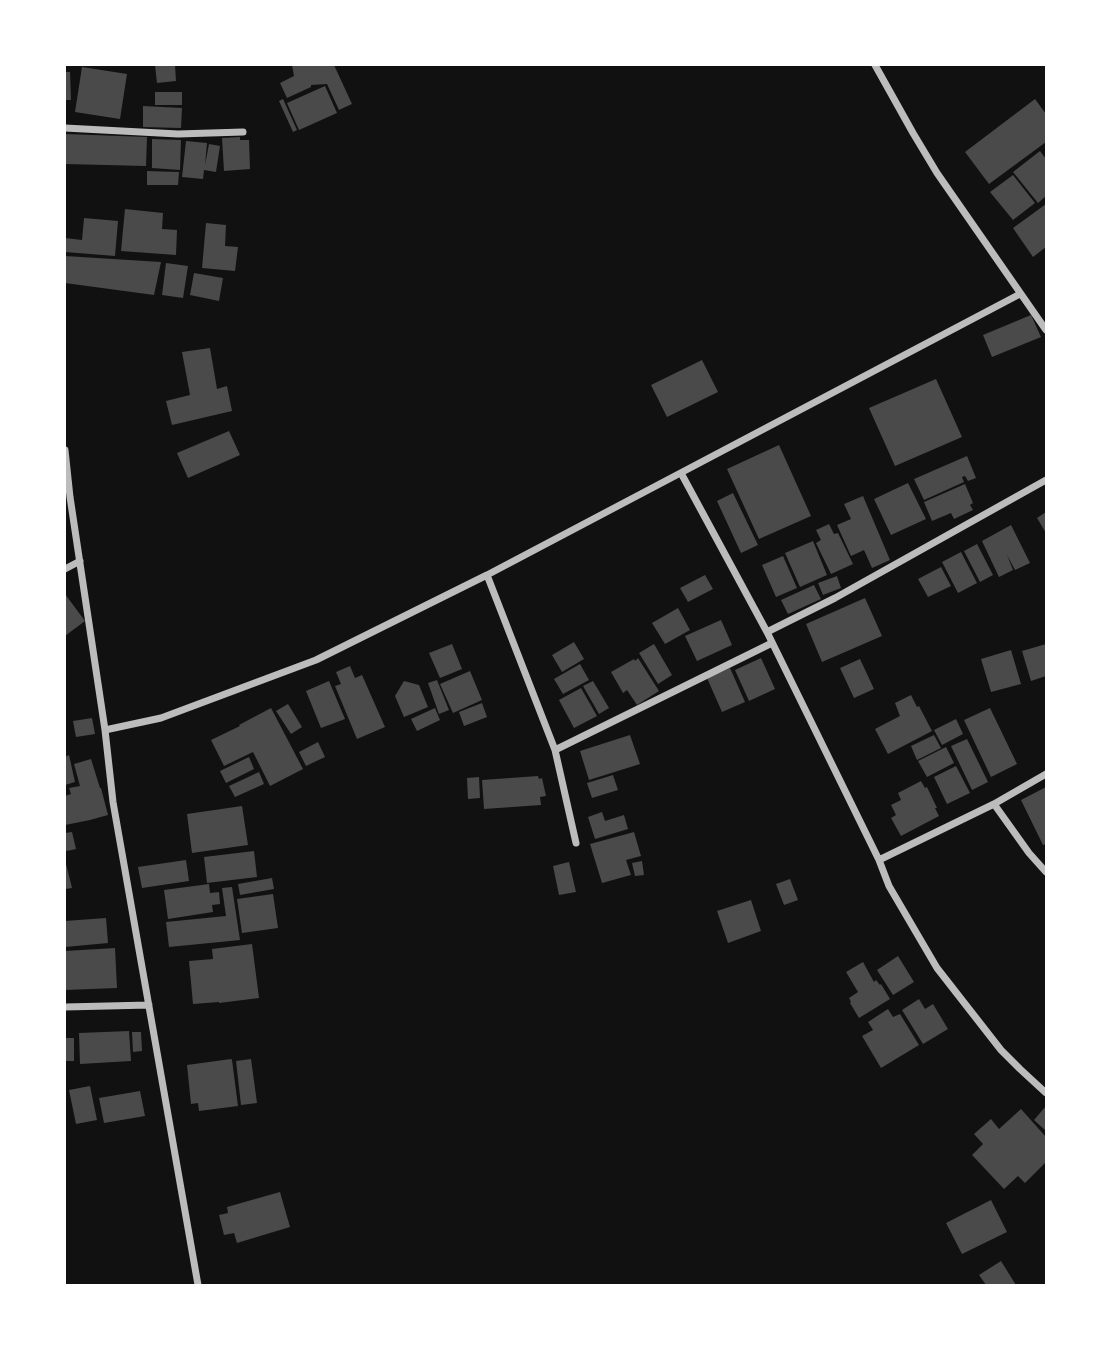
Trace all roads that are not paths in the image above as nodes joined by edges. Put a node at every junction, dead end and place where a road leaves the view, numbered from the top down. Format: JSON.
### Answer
{"nodes":[{"id":1,"x":875,"y":65,"type":"edge"},
{"id":2,"x":65,"y":128,"type":"edge"},
{"id":3,"x":243,"y":132,"type":"dead end"},
{"id":4,"x":1020,"y":294,"type":"junction"},
{"id":5,"x":1046,"y":330,"type":"edge"},
{"id":6,"x":65,"y":450,"type":"edge"},
{"id":7,"x":681,"y":474,"type":"junction"},
{"id":8,"x":1046,"y":480,"type":"edge"},
{"id":9,"x":80,"y":561,"type":"junction"},
{"id":10,"x":65,"y":569,"type":"edge"},
{"id":11,"x":486,"y":575,"type":"junction"},
{"id":12,"x":767,"y":632,"type":"junction"},
{"id":13,"x":772,"y":643,"type":"junction"},
{"id":14,"x":106,"y":730,"type":"junction"},
{"id":15,"x":555,"y":750,"type":"junction"},
{"id":16,"x":1046,"y":774,"type":"edge"},
{"id":17,"x":993,"y":804,"type":"junction"},
{"id":18,"x":576,"y":843,"type":"dead end"},
{"id":19,"x":879,"y":860,"type":"junction"},
{"id":20,"x":1046,"y":872,"type":"edge"},
{"id":21,"x":149,"y":1005,"type":"junction"},
{"id":22,"x":65,"y":1007,"type":"edge"},
{"id":23,"x":1046,"y":1093,"type":"edge"},
{"id":24,"x":198,"y":1285,"type":"edge"}],
"edges":[{"from":1,"to":4,"type":"street"},
{"from":2,"to":3,"type":"street"},
{"from":4,"to":5,"type":"street"},
{"from":4,"to":7,"type":"street"},
{"from":6,"to":9,"type":"street"},
{"from":7,"to":11,"type":"street"},
{"from":7,"to":12,"type":"street"},
{"from":8,"to":12,"type":"street"},
{"from":9,"to":10,"type":"street"},
{"from":9,"to":14,"type":"street"},
{"from":11,"to":14,"type":"street"},
{"from":11,"to":15,"type":"street"},
{"from":12,"to":13,"type":"street"},
{"from":13,"to":15,"type":"street"},
{"from":13,"to":19,"type":"street"},
{"from":14,"to":21,"type":"street"},
{"from":15,"to":18,"type":"street"},
{"from":16,"to":17,"type":"street"},
{"from":17,"to":19,"type":"street"},
{"from":17,"to":20,"type":"street"},
{"from":19,"to":23,"type":"street"},
{"from":21,"to":22,"type":"street"},
{"from":21,"to":24,"type":"street"}]}
